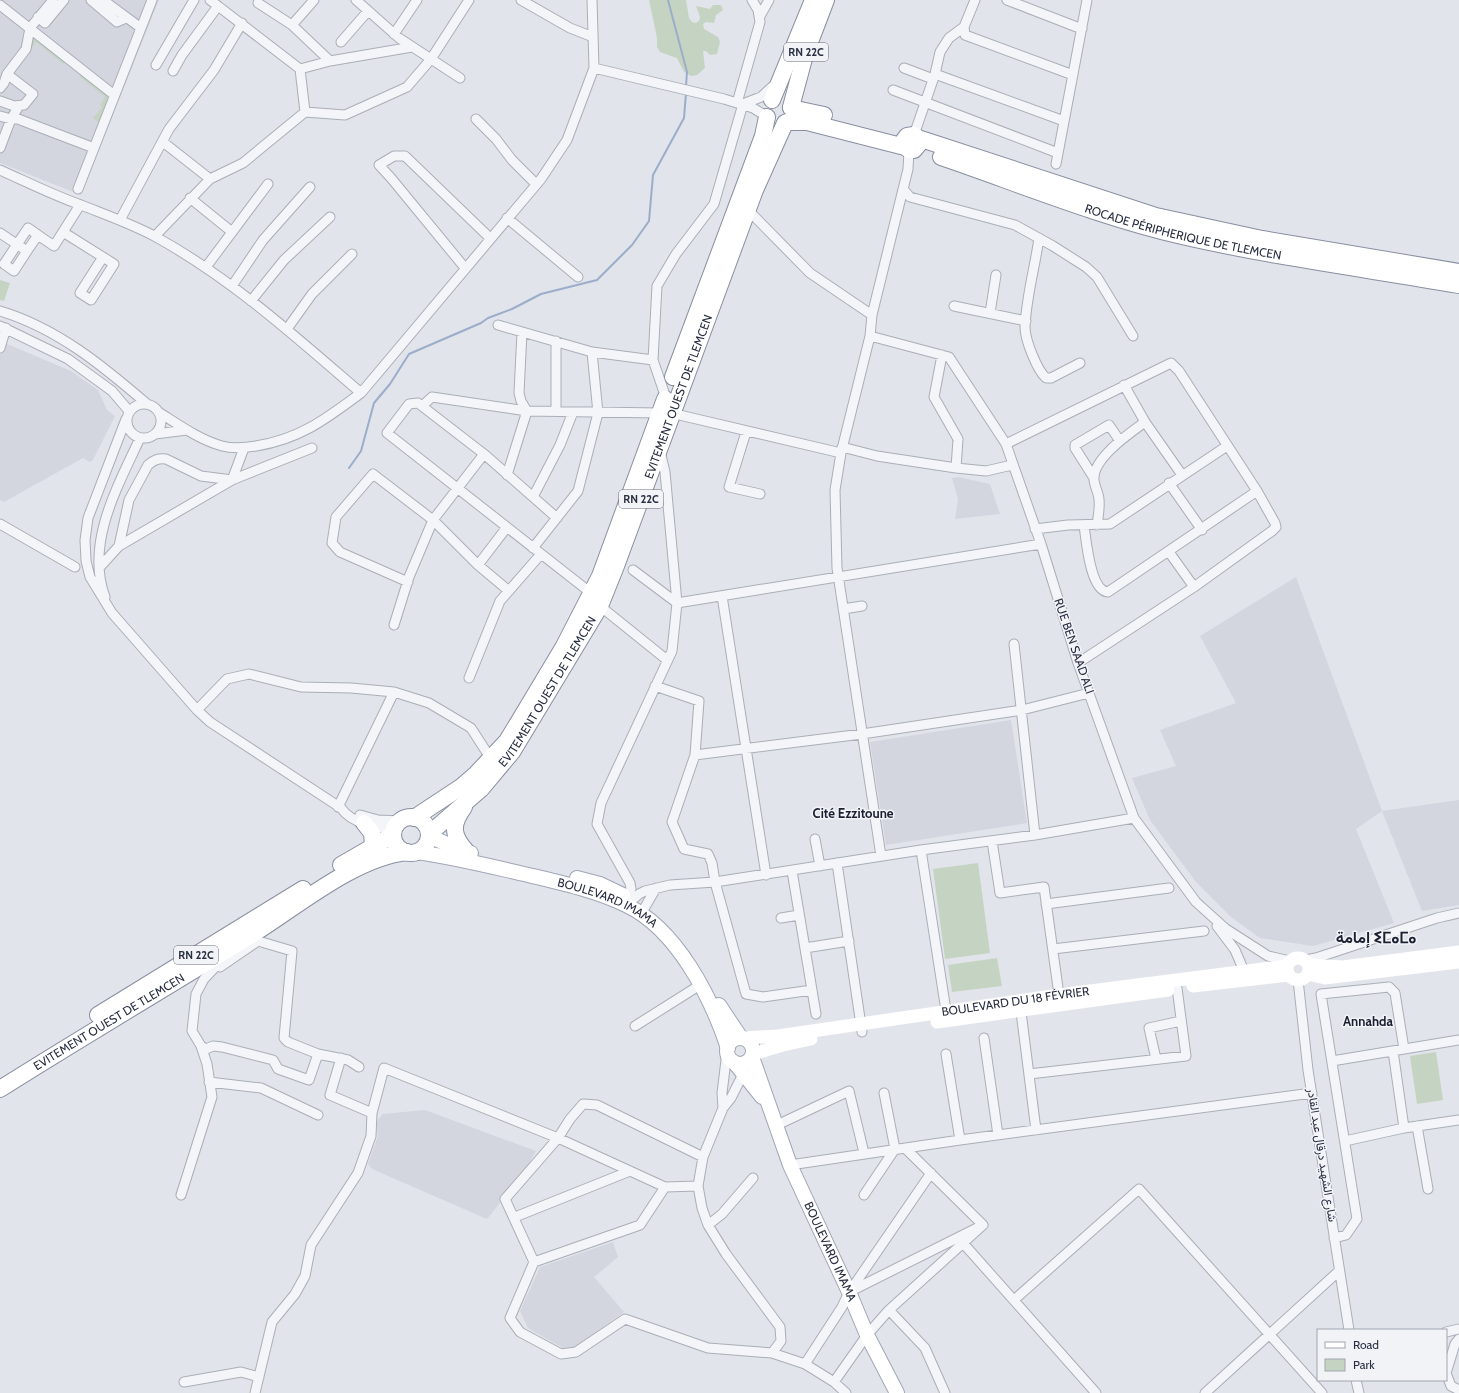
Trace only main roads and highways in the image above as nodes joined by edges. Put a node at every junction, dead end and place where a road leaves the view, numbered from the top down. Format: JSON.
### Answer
{"nodes":[{"id":1,"x":813,"y":0,"type":"edge"},
{"id":2,"x":826,"y":0,"type":"edge"},
{"id":3,"x":769,"y":109,"type":"junction"},
{"id":4,"x":788,"y":115,"type":"junction"},
{"id":5,"x":911,"y":143,"type":"junction"},
{"id":6,"x":1459,"y":272,"type":"edge"},
{"id":7,"x":1459,"y":285,"type":"edge"},
{"id":8,"x":666,"y":408,"type":"junction"},
{"id":9,"x":595,"y":600,"type":"junction"},
{"id":10,"x":467,"y":802,"type":"junction"},
{"id":11,"x":364,"y":823,"type":"road end"},
{"id":12,"x":400,"y":826,"type":"junction"},
{"id":13,"x":429,"y":835,"type":"junction"},
{"id":14,"x":373,"y":846,"type":"junction"},
{"id":15,"x":466,"y":851,"type":"junction"},
{"id":16,"x":412,"y":852,"type":"junction"},
{"id":17,"x":629,"y":900,"type":"junction"},
{"id":18,"x":643,"y":911,"type":"junction"},
{"id":19,"x":1459,"y":952,"type":"edge"},
{"id":20,"x":1459,"y":962,"type":"edge"},
{"id":21,"x":1298,"y":969,"type":"junction"},
{"id":22,"x":947,"y":1016,"type":"junction"},
{"id":23,"x":861,"y":1028,"type":"junction"},
{"id":24,"x":743,"y":1038,"type":"junction"},
{"id":25,"x":740,"y":1058,"type":"junction"},
{"id":26,"x":0,"y":1076,"type":"edge"},
{"id":27,"x":0,"y":1089,"type":"edge"},
{"id":28,"x":897,"y":1393,"type":"edge"}],
"edges":[{"from":1,"to":3,"type":"highway","name":"EVITEMENT OUEST DE TLEMCEN","number":"RN 22C"},
{"from":2,"to":4,"type":"highway","name":"EVITEMENT OUEST DE TLEMCEN","number":"RN 22C"},
{"from":3,"to":4,"type":"highway"},
{"from":3,"to":4,"type":"highway"},
{"from":3,"to":8,"type":"highway","name":"EVITEMENT OUEST DE TLEMCEN","number":"RN 22C"},
{"from":4,"to":5,"type":"highway"},
{"from":4,"to":8,"type":"highway","name":"EVITEMENT OUEST DE TLEMCEN","number":"RN 22C"},
{"from":5,"to":6,"type":"highway"},
{"from":5,"to":7,"type":"highway","name":"ROCADE PÉRIPHERIQUE DE TLEMCEN"},
{"from":8,"to":9,"type":"highway","name":"EVITEMENT OUEST DE TLEMCEN","number":"RN 22C"},
{"from":8,"to":9,"type":"highway","name":"EVITEMENT OUEST DE TLEMCEN","number":"RN 22C"},
{"from":9,"to":10,"type":"highway","name":"EVITEMENT OUEST DE TLEMCEN","number":"RN 22C"},
{"from":9,"to":12,"type":"highway","name":"EVITEMENT OUEST DE TLEMCEN","number":"RN 22C"},
{"from":10,"to":13,"type":"highway","name":"EVITEMENT OUEST DE TLEMCEN","number":"RN 22C"},
{"from":10,"to":15,"type":"highway"},
{"from":11,"to":14,"type":"highway"},
{"from":12,"to":13,"type":"highway"},
{"from":12,"to":14,"type":"highway","name":"EVITEMENT OUEST DE TLEMCEN","number":"RN 22C"},
{"from":12,"to":16,"type":"highway"},
{"from":13,"to":15,"type":"main road","name":"BOULEVARD IMAMA"},
{"from":13,"to":16,"type":"highway"},
{"from":14,"to":26,"type":"highway","name":"EVITEMENT OUEST DE TLEMCEN","number":"RN 22C"},
{"from":15,"to":17,"type":"main road","name":"BOULEVARD IMAMA"},
{"from":16,"to":17,"type":"main road","name":"BOULEVARD IMAMA"},
{"from":16,"to":27,"type":"highway","name":"EVITEMENT OUEST DE TLEMCEN","number":"RN 22C"},
{"from":17,"to":18,"type":"main road","name":"BOULEVARD IMAMA"},
{"from":18,"to":24,"type":"main road","name":"BOULEVARD IMAMA"},
{"from":18,"to":25,"type":"main road","name":"BOULEVARD IMAMA"},
{"from":19,"to":21,"type":"main road"},
{"from":20,"to":21,"type":"main road"},
{"from":21,"to":22,"type":"main road","name":"BOULEVARD DU 18 FÉVRIER"},
{"from":21,"to":22,"type":"main road","name":"BOULEVARD DU 18 FÉVRIER"},
{"from":22,"to":23,"type":"main road","name":"BOULEVARD DU 18 FÉVRIER"},
{"from":23,"to":24,"type":"main road","name":"BOULEVARD DU 18 FÉVRIER"},
{"from":23,"to":25,"type":"main road","name":"BOULEVARD DU 18 FÉVRIER"},
{"from":24,"to":25,"type":"main road","name":"BOULEVARD IMAMA"},
{"from":24,"to":25,"type":"main road"},
{"from":25,"to":28,"type":"main road","name":"BOULEVARD IMAMA"}]}
